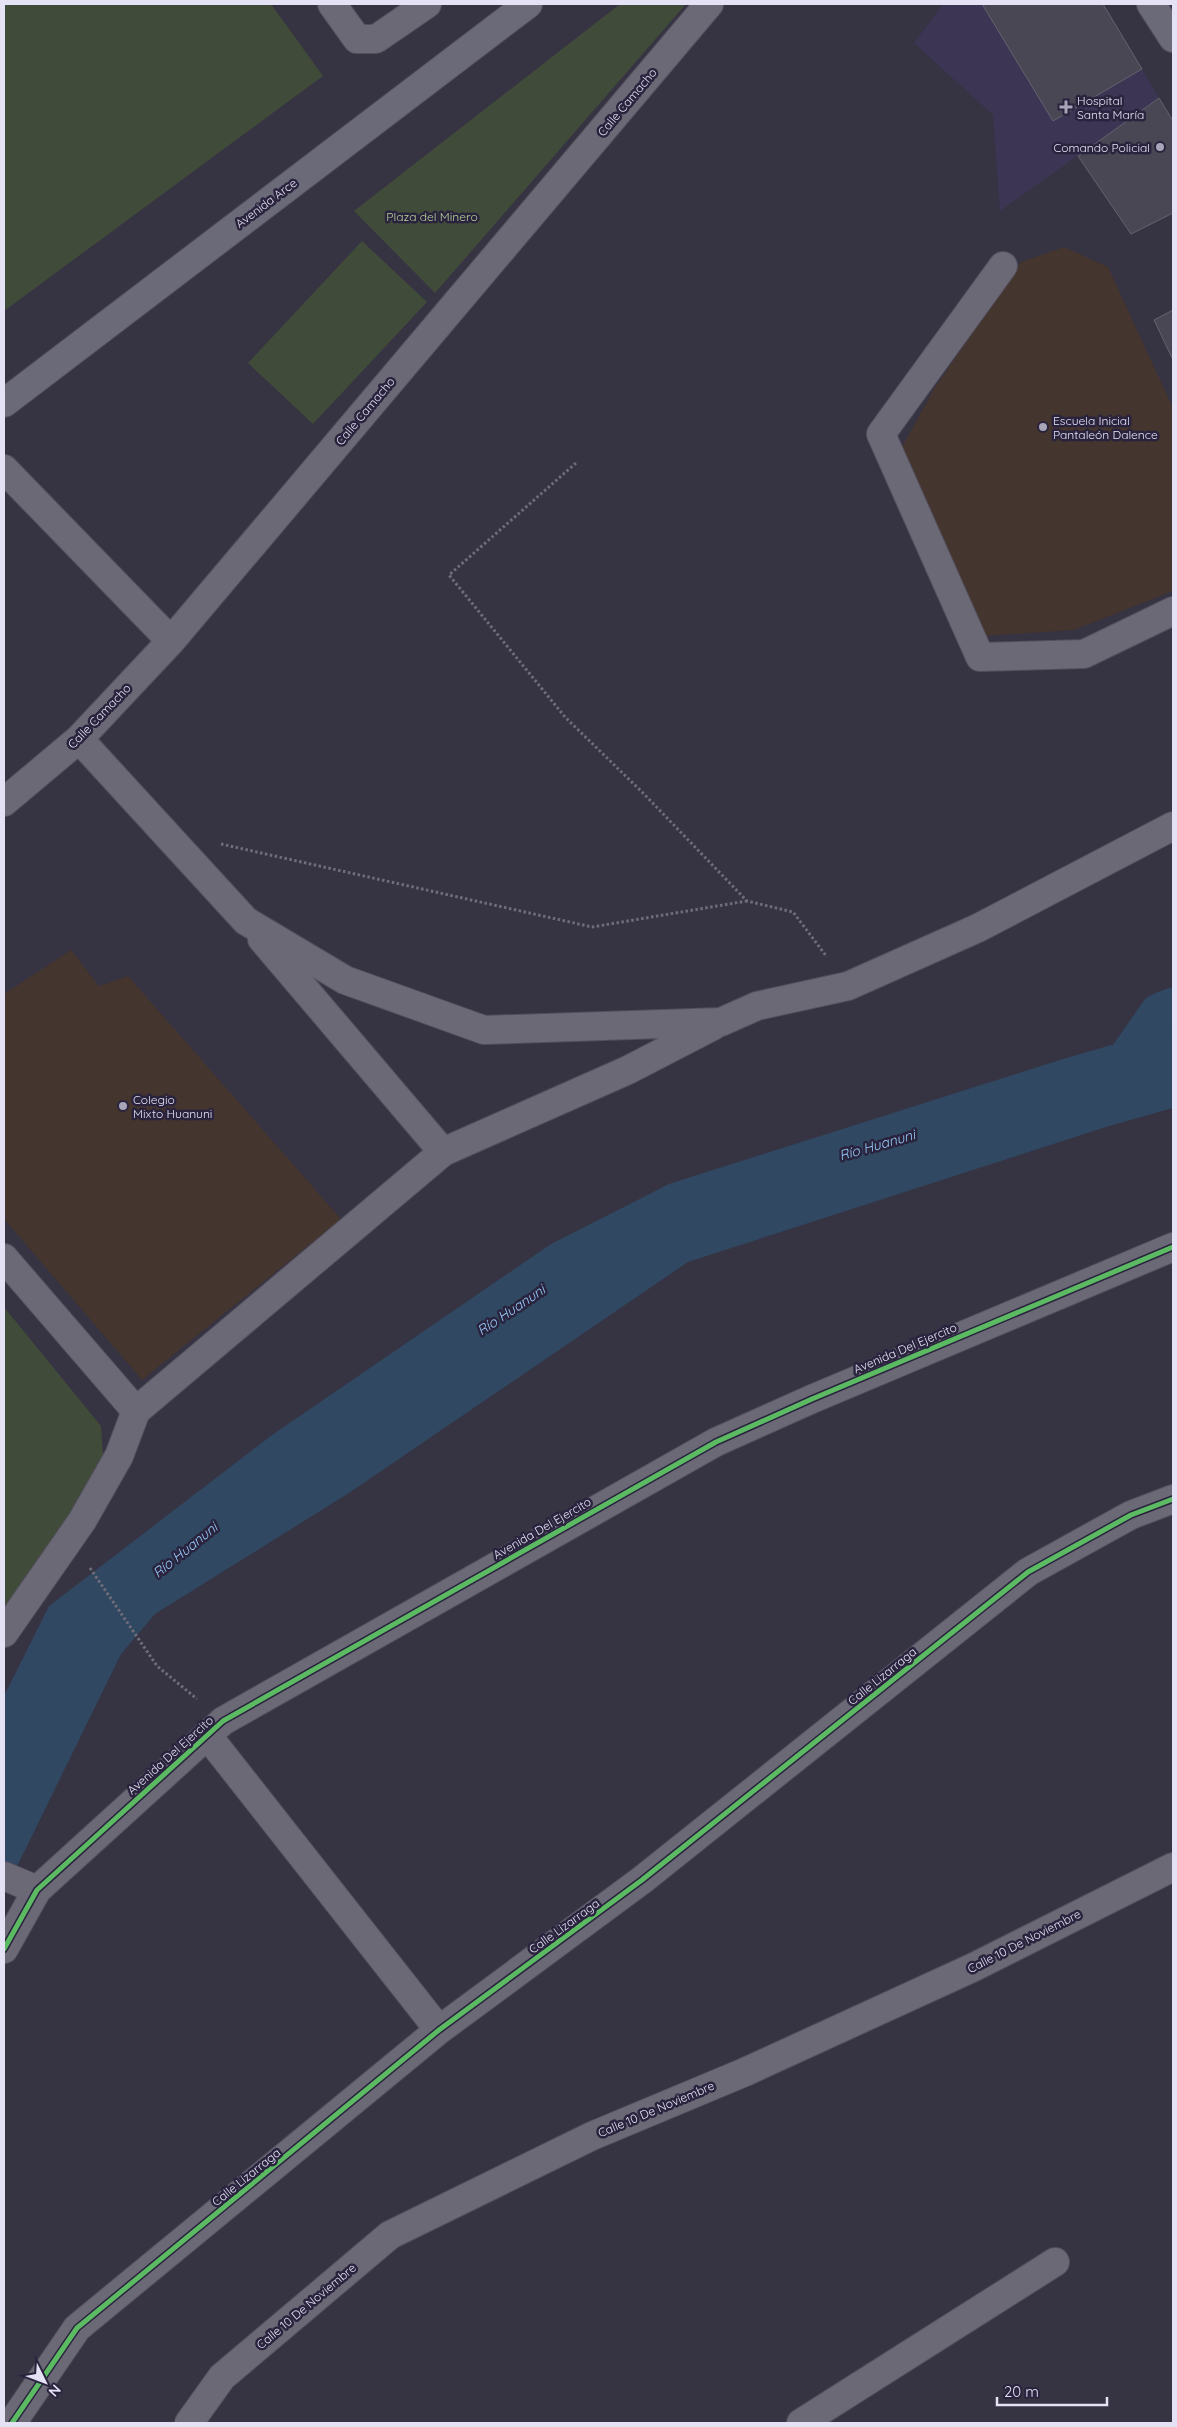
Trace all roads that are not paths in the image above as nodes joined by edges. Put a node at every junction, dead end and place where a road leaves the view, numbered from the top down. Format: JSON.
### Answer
{"nodes":[{"id":1,"x":332,"y":4,"type":"edge"},
{"id":2,"x":427,"y":4,"type":"edge"},
{"id":3,"x":528,"y":4,"type":"edge"},
{"id":4,"x":710,"y":4,"type":"edge"},
{"id":5,"x":1151,"y":4,"type":"edge"},
{"id":6,"x":1173,"y":38,"type":"edge"},
{"id":7,"x":1003,"y":266,"type":"dead end"},
{"id":8,"x":4,"y":403,"type":"edge"},
{"id":9,"x":4,"y":469,"type":"edge"},
{"id":10,"x":1173,"y":611,"type":"edge"},
{"id":11,"x":171,"y":641,"type":"junction"},
{"id":12,"x":80,"y":739,"type":"junction"},
{"id":13,"x":4,"y":802,"type":"edge"},
{"id":14,"x":1173,"y":826,"type":"edge"},
{"id":15,"x":246,"y":921,"type":"junction"},
{"id":16,"x":721,"y":1022,"type":"junction"},
{"id":17,"x":443,"y":1152,"type":"junction"},
{"id":18,"x":1173,"y":1247,"type":"edge"},
{"id":19,"x":4,"y":1258,"type":"edge"},
{"id":20,"x":136,"y":1411,"type":"junction"},
{"id":21,"x":1173,"y":1499,"type":"edge"},
{"id":22,"x":4,"y":1634,"type":"edge"},
{"id":23,"x":215,"y":1728,"type":"junction"},
{"id":24,"x":1173,"y":1867,"type":"edge"},
{"id":25,"x":18,"y":1882,"type":"edge"},
{"id":26,"x":4,"y":1948,"type":"edge"},
{"id":27,"x":439,"y":2030,"type":"junction"},
{"id":28,"x":1055,"y":2262,"type":"dead end"},
{"id":29,"x":12,"y":2423,"type":"edge"},
{"id":30,"x":189,"y":2423,"type":"edge"},
{"id":31,"x":801,"y":2423,"type":"edge"}],
"edges":[{"from":1,"to":2,"type":"street"},
{"from":3,"to":8,"type":"main road","name":"Avenida Arce"},
{"from":4,"to":11,"type":"street","name":"Calle Camacho"},
{"from":5,"to":6,"type":"main road"},
{"from":7,"to":10,"type":"street"},
{"from":9,"to":11,"type":"street"},
{"from":11,"to":12,"type":"street","name":"Calle Camacho"},
{"from":12,"to":13,"type":"street","name":"Calle Camacho"},
{"from":12,"to":15,"type":"street"},
{"from":14,"to":16,"type":"street"},
{"from":15,"to":16,"type":"street"},
{"from":15,"to":17,"type":"street"},
{"from":16,"to":17,"type":"street"},
{"from":17,"to":20,"type":"street"},
{"from":18,"to":23,"type":"street","name":"Avenida Del Ejercito"},
{"from":19,"to":20,"type":"street"},
{"from":20,"to":22,"type":"street"},
{"from":21,"to":27,"type":"street","name":"Calle Lizarraga"},
{"from":23,"to":25,"type":"street","name":"Avenida Del Ejercito"},
{"from":23,"to":27,"type":"street"},
{"from":24,"to":30,"type":"street","name":"Calle 10 De Noviembre"},
{"from":25,"to":26,"type":"street","name":"Avenida Del Ejercito"},
{"from":27,"to":29,"type":"street","name":"Calle Lizarraga"},
{"from":28,"to":31,"type":"street"}]}
